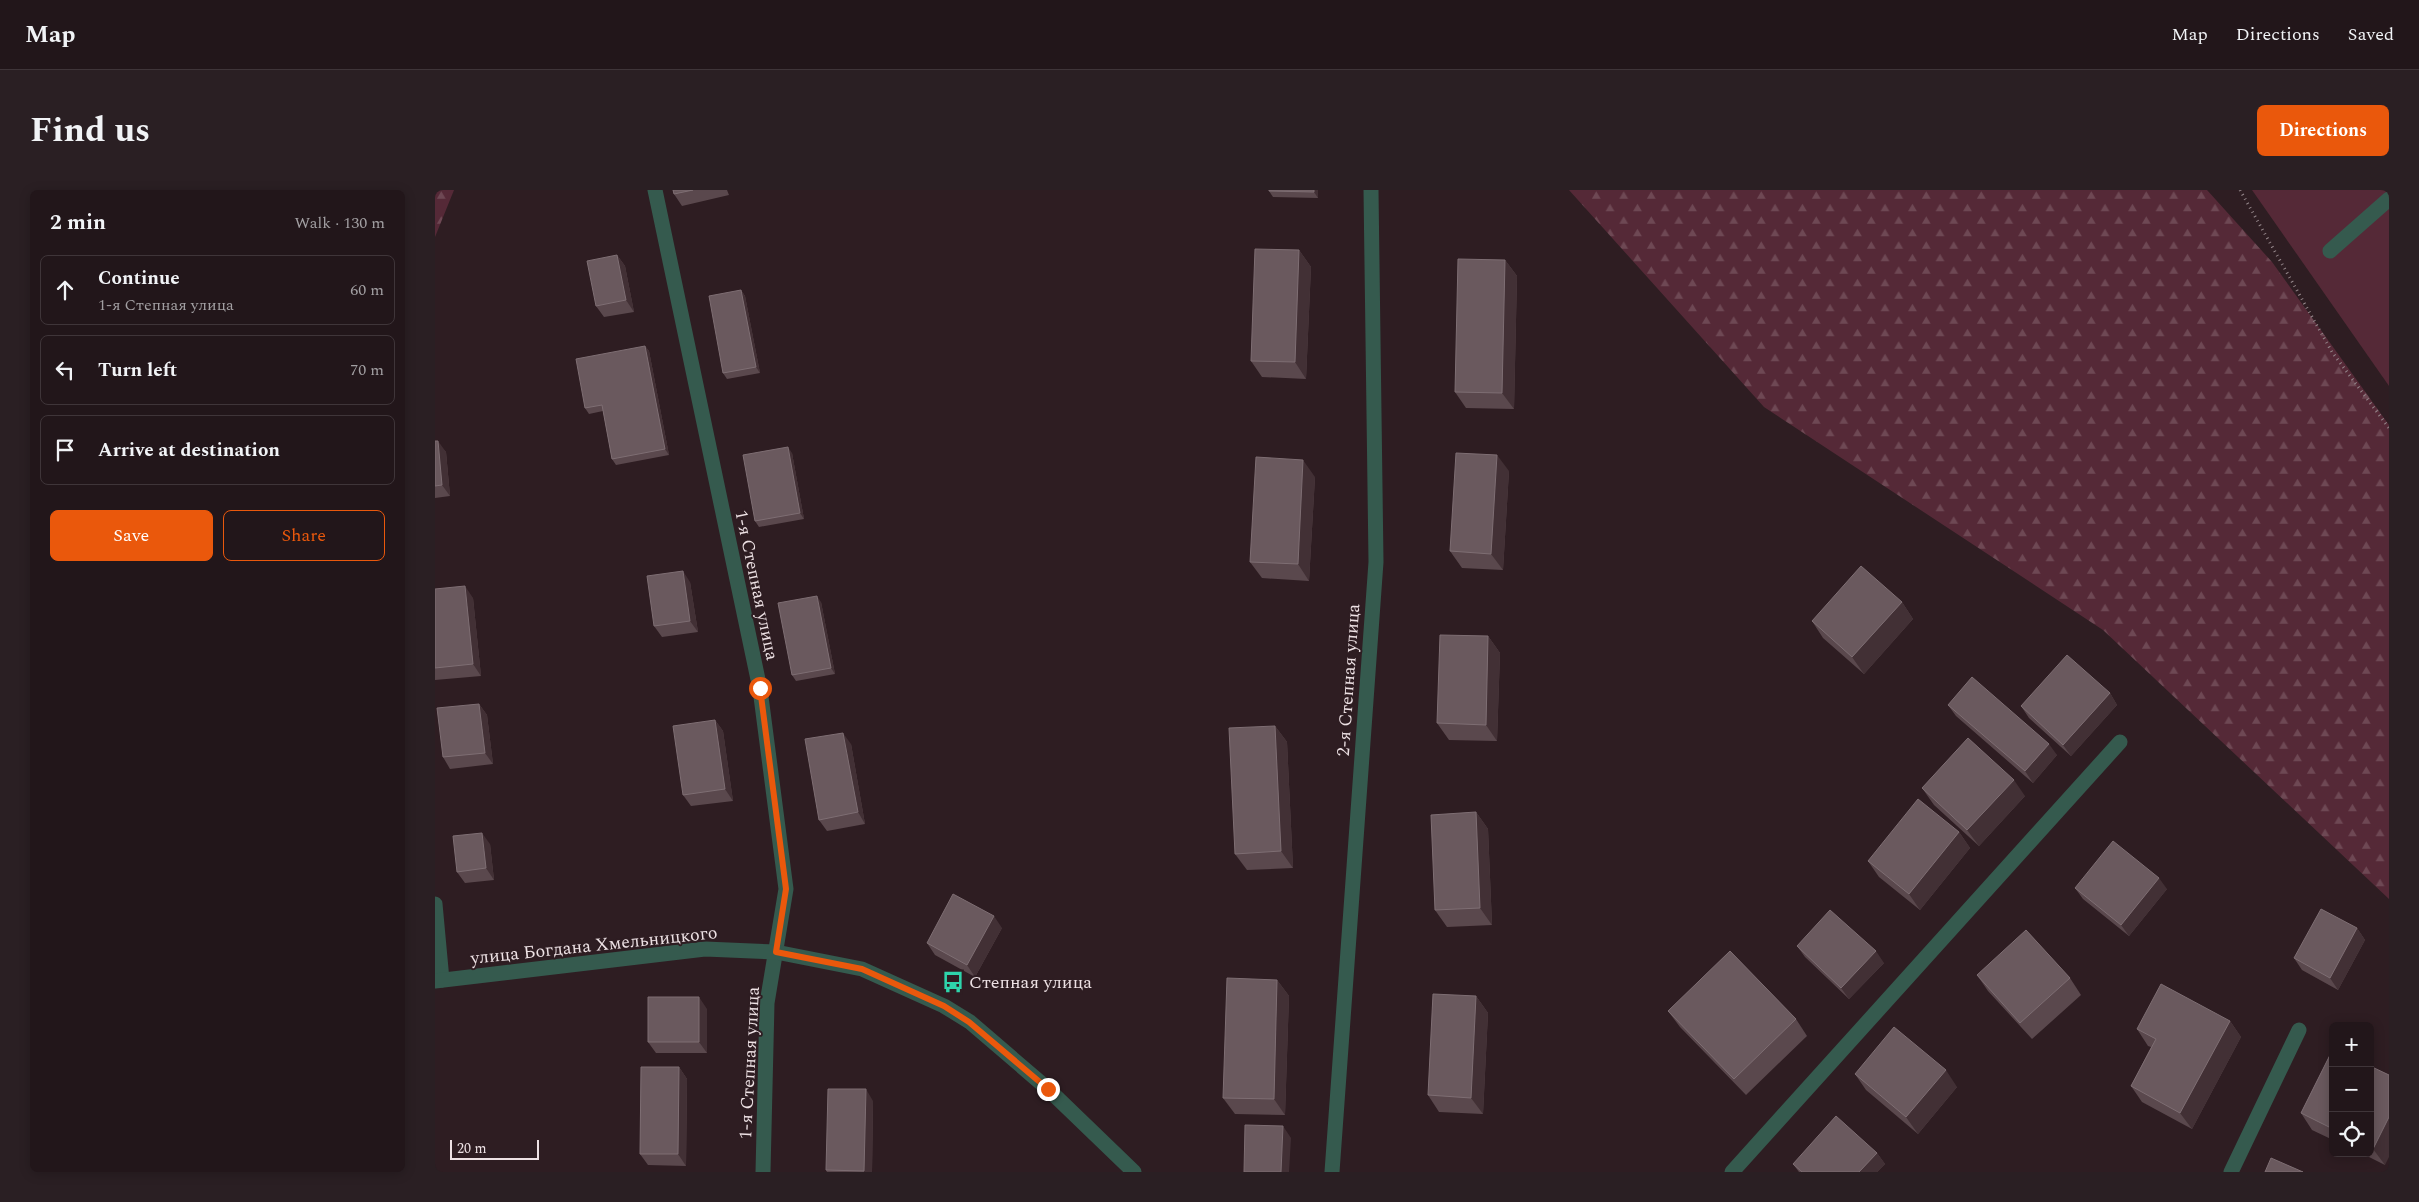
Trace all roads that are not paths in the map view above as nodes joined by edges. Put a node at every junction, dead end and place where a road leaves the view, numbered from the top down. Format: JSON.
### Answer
{"nodes":[{"id":1,"x":655,"y":190,"type":"edge"},
{"id":2,"x":1371,"y":190,"type":"edge"},
{"id":3,"x":2389,"y":199,"type":"edge"},
{"id":4,"x":2330,"y":250,"type":"dead end"},
{"id":5,"x":2120,"y":742,"type":"dead end"},
{"id":6,"x":435,"y":904,"type":"edge"},
{"id":7,"x":776,"y":952,"type":"junction"},
{"id":8,"x":439,"y":981,"type":"edge"},
{"id":9,"x":2299,"y":1030,"type":"dead end"},
{"id":10,"x":763,"y":1172,"type":"edge"},
{"id":11,"x":1134,"y":1172,"type":"edge"},
{"id":12,"x":1332,"y":1172,"type":"edge"},
{"id":13,"x":1732,"y":1172,"type":"edge"},
{"id":14,"x":2231,"y":1172,"type":"edge"}],
"edges":[{"from":1,"to":7,"type":"street","name":"1-я Степная улица"},
{"from":2,"to":12,"type":"street","name":"2-я Степная улица"},
{"from":3,"to":4,"type":"street"},
{"from":5,"to":13,"type":"street"},
{"from":6,"to":8,"type":"street"},
{"from":7,"to":8,"type":"street","name":"улица Богдана Хмельницкого"},
{"from":7,"to":10,"type":"street","name":"1-я Степная улица"},
{"from":7,"to":11,"type":"street","name":"улица Богдана Хмельницкого"},
{"from":9,"to":14,"type":"street"}]}
